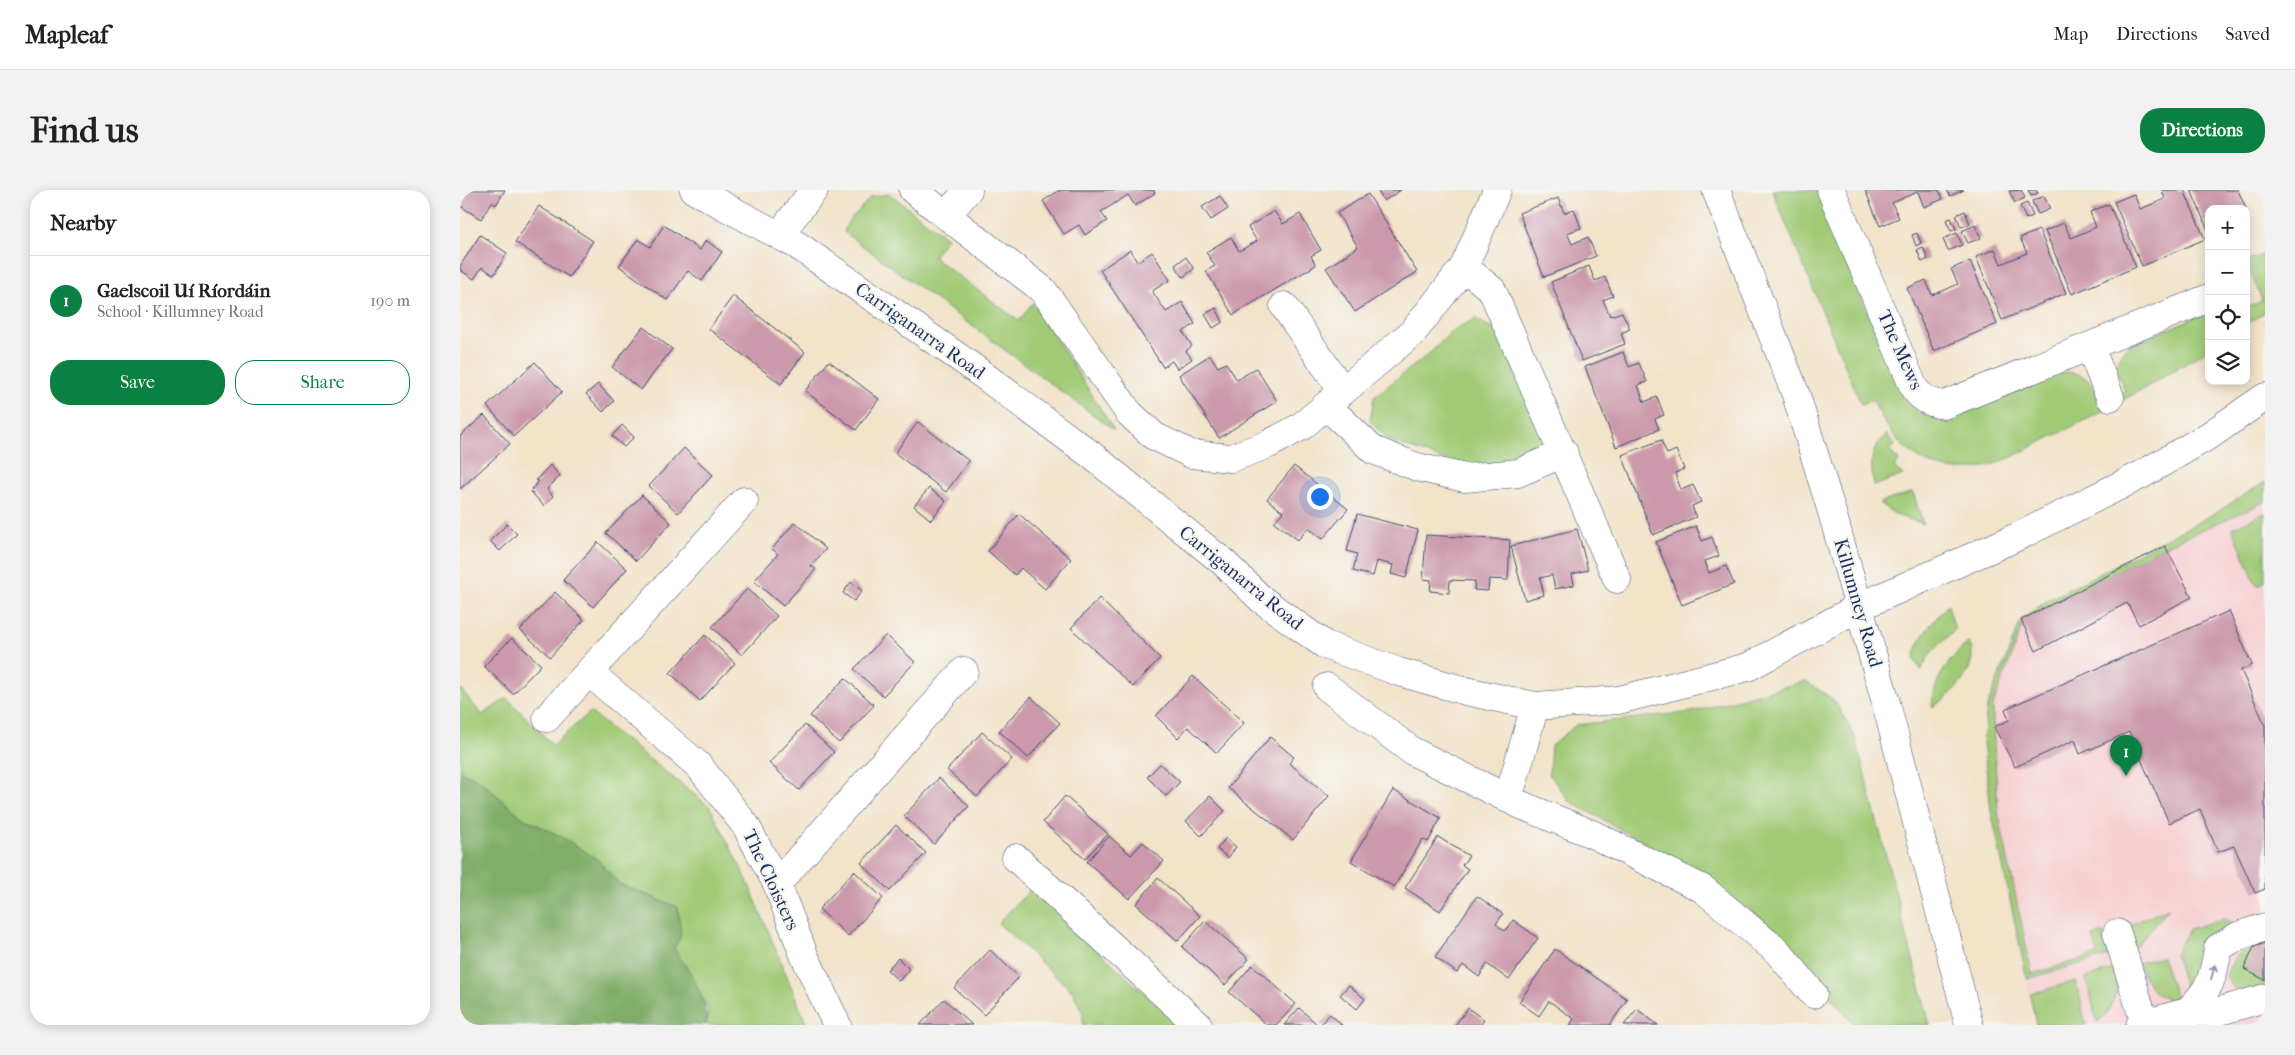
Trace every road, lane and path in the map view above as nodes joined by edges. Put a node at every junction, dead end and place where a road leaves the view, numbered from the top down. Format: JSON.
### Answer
{"nodes":[{"id":1,"x":694,"y":190,"type":"edge"},
{"id":2,"x":814,"y":190,"type":"edge"},
{"id":3,"x":913,"y":190,"type":"edge"},
{"id":4,"x":968,"y":190,"type":"edge"},
{"id":5,"x":1497,"y":190,"type":"edge"},
{"id":6,"x":1716,"y":190,"type":"edge"},
{"id":7,"x":1831,"y":190,"type":"edge"},
{"id":8,"x":946,"y":216,"type":"junction"},
{"id":9,"x":780,"y":234,"type":"junction"},
{"id":10,"x":1464,"y":267,"type":"junction"},
{"id":11,"x":2205,"y":300,"type":"edge"},
{"id":12,"x":1284,"y":306,"type":"dead end"},
{"id":13,"x":2090,"y":347,"type":"junction"},
{"id":14,"x":2110,"y":397,"type":"dead end"},
{"id":15,"x":2265,"y":397,"type":"edge"},
{"id":16,"x":1334,"y":398,"type":"junction"},
{"id":17,"x":1564,"y":453,"type":"junction"},
{"id":18,"x":744,"y":500,"type":"dead end"},
{"id":19,"x":1617,"y":579,"type":"dead end"},
{"id":20,"x":1861,"y":606,"type":"junction"},
{"id":21,"x":964,"y":671,"type":"dead end"},
{"id":22,"x":590,"y":673,"type":"junction"},
{"id":23,"x":1327,"y":687,"type":"dead end"},
{"id":24,"x":1535,"y":706,"type":"junction"},
{"id":25,"x":547,"y":718,"type":"dead end"},
{"id":26,"x":1508,"y":799,"type":"junction"},
{"id":27,"x":1016,"y":858,"type":"dead end"},
{"id":28,"x":777,"y":884,"type":"junction"},
{"id":29,"x":2265,"y":927,"type":"edge"},
{"id":30,"x":2117,"y":933,"type":"dead end"},
{"id":31,"x":1813,"y":994,"type":"dead end"},
{"id":32,"x":2265,"y":998,"type":"edge"},
{"id":33,"x":2188,"y":1012,"type":"junction"},
{"id":34,"x":2143,"y":1024,"type":"edge"},
{"id":35,"x":837,"y":1025,"type":"edge"},
{"id":36,"x":1198,"y":1025,"type":"edge"},
{"id":37,"x":1969,"y":1025,"type":"edge"}],
"edges":[{"from":1,"to":9,"type":"street","name":"Carriganarra Road"},
{"from":2,"to":9,"type":"street"},
{"from":3,"to":8,"type":"street"},
{"from":4,"to":8,"type":"street"},
{"from":5,"to":10,"type":"street"},
{"from":6,"to":20,"type":"street","name":"Killumney Road"},
{"from":7,"to":13,"type":"street","name":"The Mews"},
{"from":8,"to":16,"type":"street"},
{"from":9,"to":24,"type":"street","name":"Carriganarra Road"},
{"from":10,"to":16,"type":"street"},
{"from":10,"to":17,"type":"street"},
{"from":11,"to":13,"type":"street","name":"The Mews"},
{"from":12,"to":16,"type":"street"},
{"from":13,"to":14,"type":"street"},
{"from":15,"to":20,"type":"street","name":"Carriganarra Road"},
{"from":16,"to":17,"type":"street"},
{"from":17,"to":19,"type":"street"},
{"from":18,"to":22,"type":"street"},
{"from":20,"to":24,"type":"street","name":"Carriganarra Road"},
{"from":20,"to":37,"type":"street","name":"Killumney Road"},
{"from":21,"to":28,"type":"street"},
{"from":22,"to":25,"type":"street"},
{"from":22,"to":28,"type":"street","name":"The Cloisters"},
{"from":23,"to":26,"type":"street"},
{"from":24,"to":26,"type":"street"},
{"from":26,"to":31,"type":"street"},
{"from":27,"to":36,"type":"street"},
{"from":28,"to":35,"type":"street","name":"The Cloisters"},
{"from":33,"to":29,"type":"street","one_way":true},
{"from":30,"to":34,"type":"street"},
{"from":32,"to":33,"type":"street"},
{"from":33,"to":34,"type":"street"}]}
